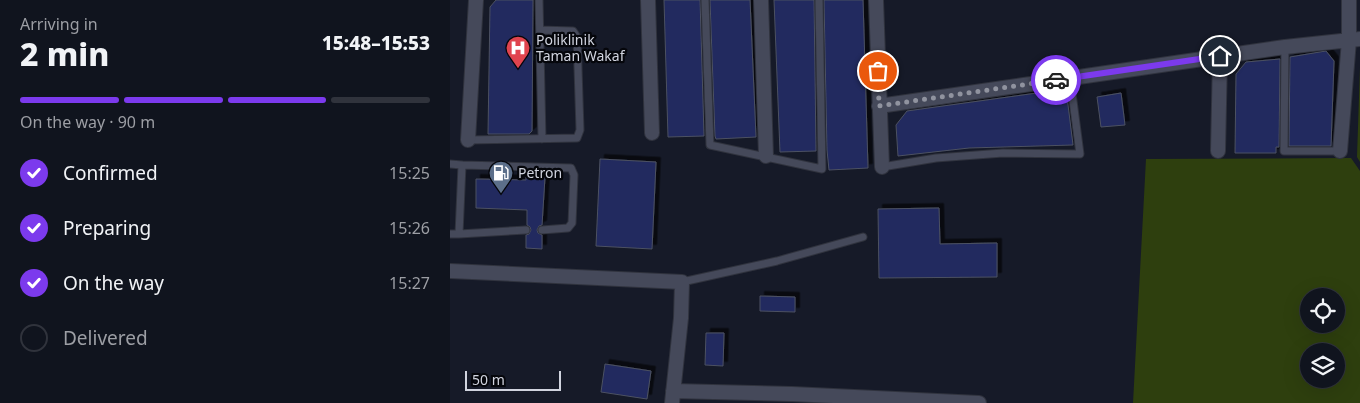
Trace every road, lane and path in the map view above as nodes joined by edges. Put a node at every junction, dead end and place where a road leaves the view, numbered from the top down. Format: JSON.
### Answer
{"nodes":[{"id":1,"x":476,"y":0,"type":"edge"},
{"id":2,"x":539,"y":0,"type":"edge"},
{"id":3,"x":648,"y":0,"type":"edge"},
{"id":4,"x":705,"y":0,"type":"edge"},
{"id":5,"x":761,"y":0,"type":"edge"},
{"id":6,"x":819,"y":0,"type":"edge"},
{"id":7,"x":876,"y":0,"type":"edge"},
{"id":8,"x":1349,"y":0,"type":"edge"},
{"id":9,"x":540,"y":30,"type":"junction"},
{"id":10,"x":1354,"y":39,"type":"edge"},
{"id":11,"x":1285,"y":47,"type":"junction"},
{"id":12,"x":1220,"y":56,"type":"junction"},
{"id":13,"x":1070,"y":78,"type":"junction"},
{"id":14,"x":879,"y":106,"type":"junction"},
{"id":15,"x":652,"y":133,"type":"dead end"},
{"id":16,"x":542,"y":139,"type":"junction"},
{"id":17,"x":468,"y":140,"type":"joint"},
{"id":18,"x":1218,"y":151,"type":"dead end"},
{"id":19,"x":1340,"y":151,"type":"joint"},
{"id":20,"x":766,"y":156,"type":"junction"},
{"id":21,"x":450,"y":164,"type":"edge"},
{"id":22,"x":462,"y":165,"type":"junction"},
{"id":23,"x":882,"y":167,"type":"joint"},
{"id":24,"x":526,"y":230,"type":"dead end"},
{"id":25,"x":542,"y":230,"type":"dead end"},
{"id":26,"x":450,"y":234,"type":"edge"},
{"id":27,"x":459,"y":234,"type":"junction"},
{"id":28,"x":863,"y":237,"type":"dead end"},
{"id":29,"x":450,"y":271,"type":"edge"},
{"id":30,"x":682,"y":282,"type":"junction"},
{"id":31,"x":673,"y":397,"type":"edge"},
{"id":32,"x":887,"y":400,"type":"edge"},
{"id":33,"x":979,"y":403,"type":"edge"}],
"edges":[{"from":1,"to":17,"type":"street"},
{"from":2,"to":9,"type":"lane"},
{"from":3,"to":15,"type":"street"},
{"from":4,"to":20,"type":"lane"},
{"from":5,"to":20,"type":"street"},
{"from":6,"to":20,"type":"lane"},
{"from":7,"to":14,"type":"street"},
{"from":8,"to":10,"type":"street"},
{"from":9,"to":16,"type":"lane"},
{"from":9,"to":16,"type":"lane"},
{"from":10,"to":11,"type":"street"},
{"from":10,"to":19,"type":"street"},
{"from":11,"to":12,"type":"street"},
{"from":11,"to":19,"type":"lane"},
{"from":12,"to":13,"type":"street"},
{"from":12,"to":18,"type":"street"},
{"from":13,"to":14,"type":"street"},
{"from":13,"to":23,"type":"lane"},
{"from":14,"to":23,"type":"street"},
{"from":16,"to":17,"type":"lane"},
{"from":21,"to":22,"type":"lane"},
{"from":22,"to":25,"type":"lane"},
{"from":22,"to":27,"type":"lane"},
{"from":24,"to":27,"type":"lane"},
{"from":26,"to":27,"type":"lane"},
{"from":28,"to":30,"type":"lane"},
{"from":29,"to":30,"type":"street"},
{"from":30,"to":31,"type":"street"},
{"from":31,"to":32,"type":"street"},
{"from":32,"to":33,"type":"street"}]}
